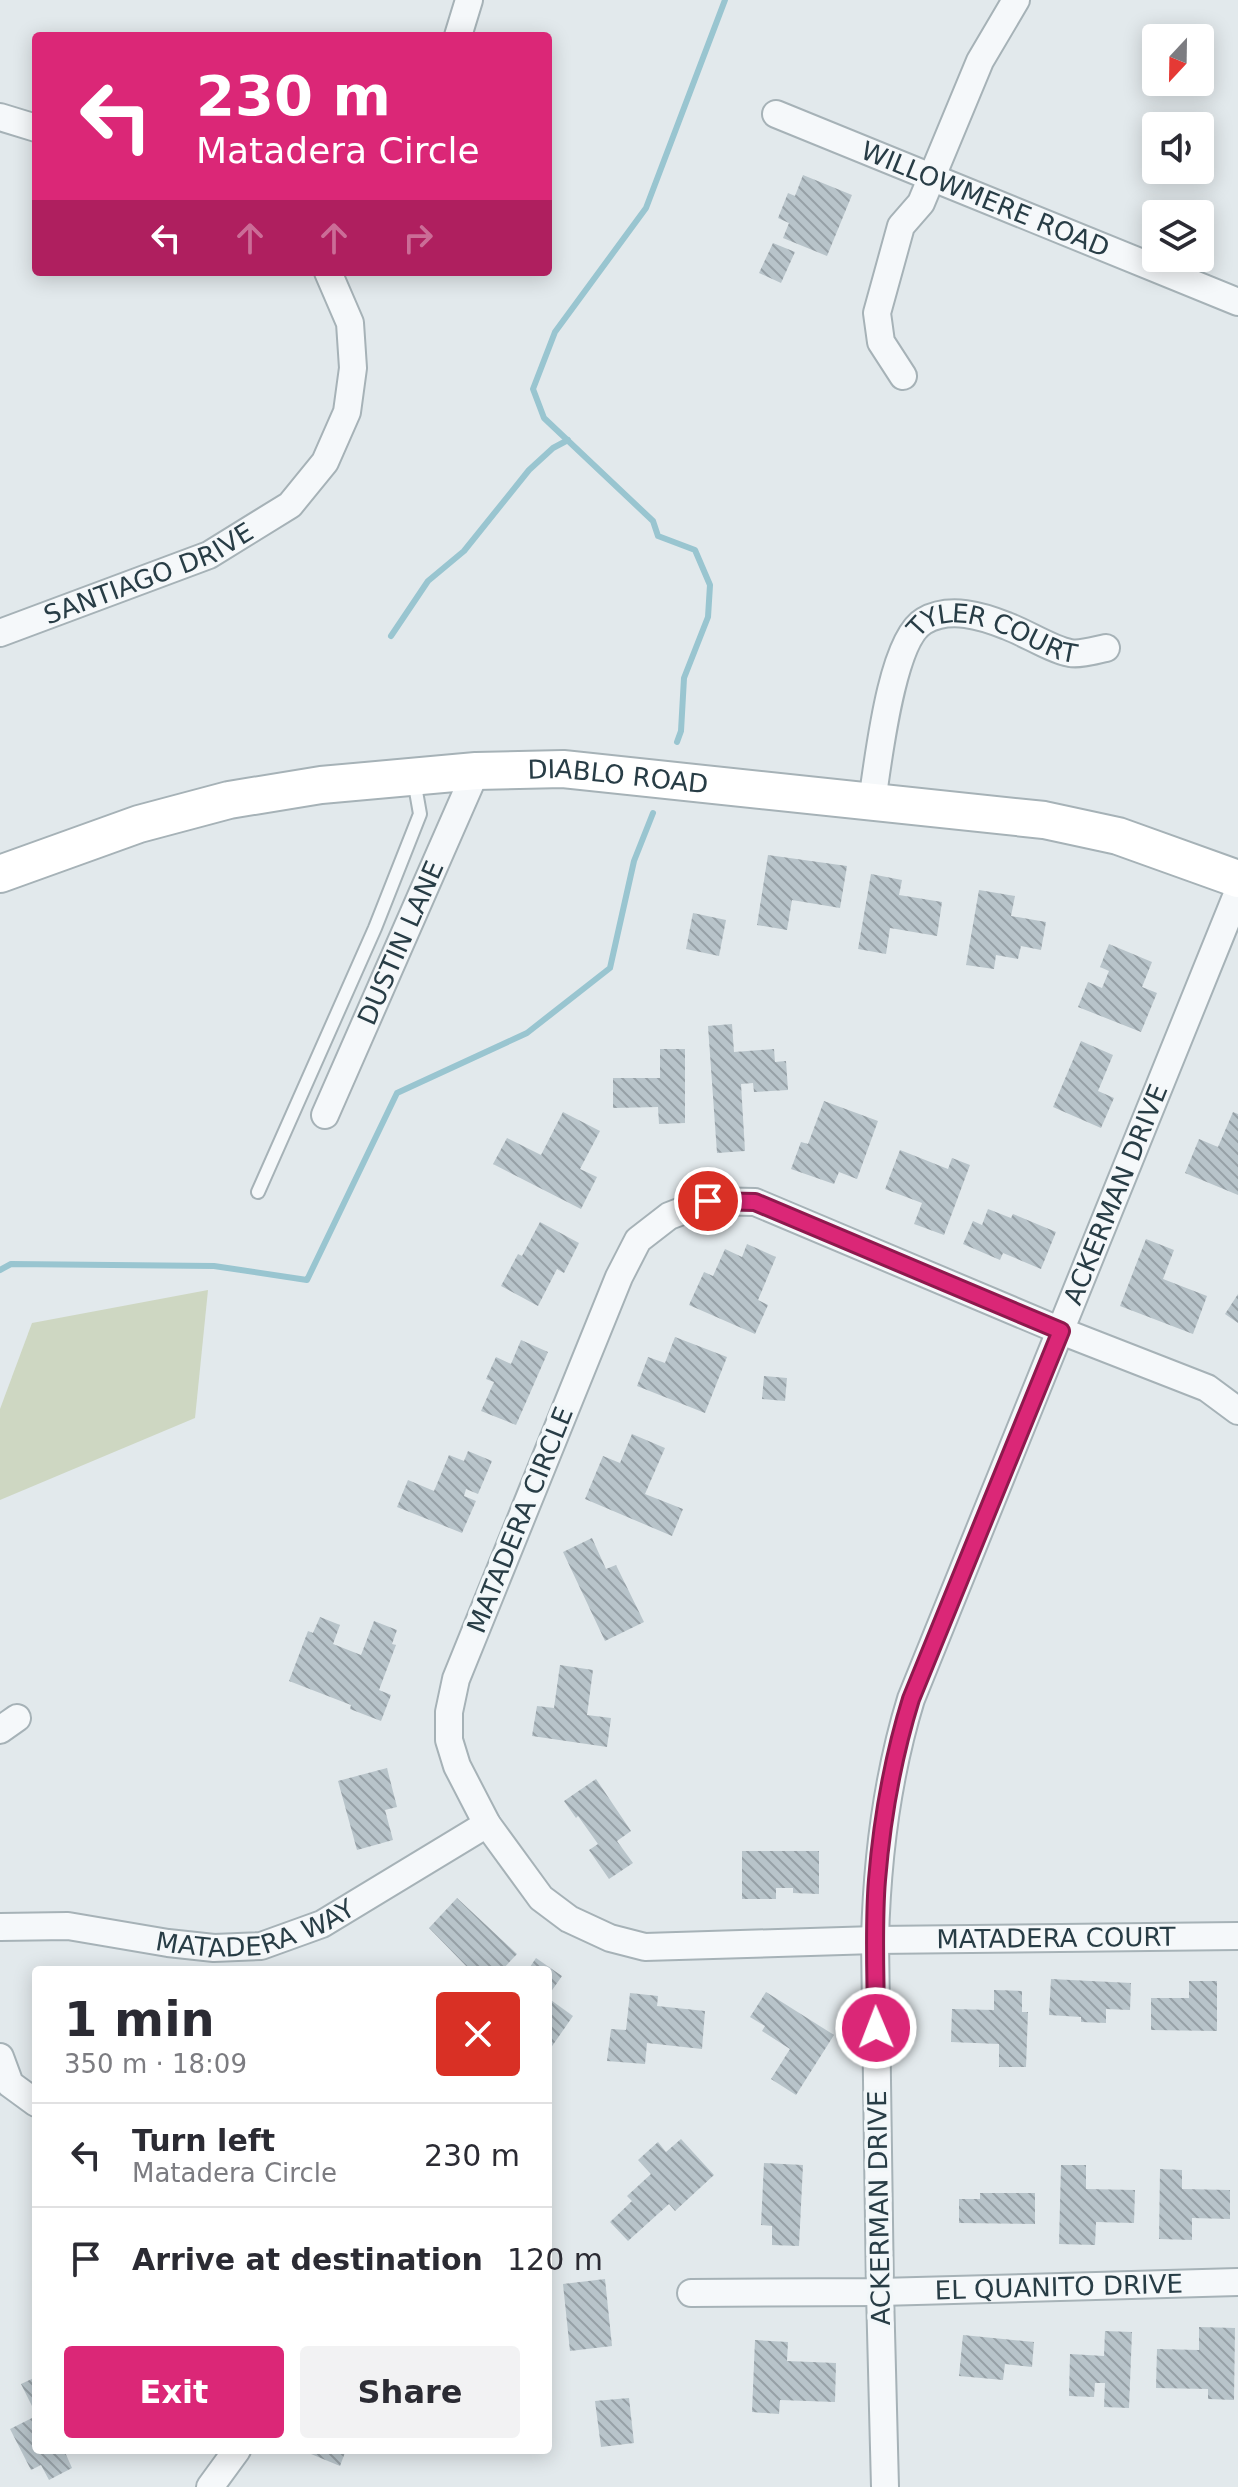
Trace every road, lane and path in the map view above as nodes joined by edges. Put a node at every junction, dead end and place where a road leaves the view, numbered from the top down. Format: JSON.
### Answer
{"nodes":[{"id":1,"x":469,"y":0,"type":"edge"},
{"id":2,"x":1016,"y":0,"type":"edge"},
{"id":3,"x":459,"y":32,"type":"edge"},
{"id":4,"x":776,"y":114,"type":"dead end"},
{"id":5,"x":0,"y":117,"type":"edge"},
{"id":6,"x":32,"y":127,"type":"edge"},
{"id":7,"x":931,"y":177,"type":"junction"},
{"id":8,"x":330,"y":276,"type":"edge"},
{"id":9,"x":1238,"y":302,"type":"edge"},
{"id":10,"x":903,"y":376,"type":"dead end"},
{"id":11,"x":0,"y":633,"type":"edge"},
{"id":12,"x":1106,"y":648,"type":"dead end"},
{"id":13,"x":476,"y":771,"type":"junction"},
{"id":14,"x":414,"y":776,"type":"junction"},
{"id":15,"x":872,"y":802,"type":"junction"},
{"id":16,"x":0,"y":874,"type":"edge"},
{"id":17,"x":1238,"y":879,"type":"edge"},
{"id":18,"x":1238,"y":892,"type":"edge"},
{"id":19,"x":325,"y":1115,"type":"dead end"},
{"id":20,"x":258,"y":1192,"type":"dead end"},
{"id":21,"x":1061,"y":1331,"type":"junction"},
{"id":22,"x":1238,"y":1411,"type":"edge"},
{"id":23,"x":487,"y":1824,"type":"junction"},
{"id":24,"x":0,"y":1927,"type":"edge"},
{"id":25,"x":1238,"y":1936,"type":"edge"},
{"id":26,"x":875,"y":1940,"type":"junction"},
{"id":27,"x":0,"y":2057,"type":"edge"},
{"id":28,"x":32,"y":2100,"type":"edge"},
{"id":29,"x":1238,"y":2282,"type":"edge"},
{"id":30,"x":880,"y":2292,"type":"junction"},
{"id":31,"x":691,"y":2293,"type":"dead end"},
{"id":32,"x":234,"y":2454,"type":"edge"},
{"id":33,"x":210,"y":2487,"type":"edge"},
{"id":34,"x":885,"y":2487,"type":"edge"}],
"edges":[{"from":1,"to":3,"type":"street"},
{"from":2,"to":7,"type":"street"},
{"from":4,"to":7,"type":"street","name":"WILLOWMERE ROAD"},
{"from":5,"to":6,"type":"street"},
{"from":7,"to":9,"type":"street","name":"WILLOWMERE ROAD"},
{"from":7,"to":10,"type":"street"},
{"from":8,"to":11,"type":"street","name":"SANTIAGO DRIVE"},
{"from":12,"to":15,"type":"street","name":"TYLER COURT"},
{"from":13,"to":14,"type":"street","name":"DIABLO ROAD"},
{"from":13,"to":15,"type":"street","name":"DIABLO ROAD"},
{"from":13,"to":19,"type":"street","name":"DUSTIN LANE"},
{"from":14,"to":16,"type":"street","name":"DIABLO ROAD"},
{"from":14,"to":20,"type":"lane"},
{"from":15,"to":17,"type":"street","name":"DIABLO ROAD"},
{"from":18,"to":21,"type":"street","name":"ACKERMAN DRIVE"},
{"from":21,"to":22,"type":"street","name":"MATADERA CIRCLE"},
{"from":21,"to":23,"type":"street","name":"MATADERA CIRCLE"},
{"from":21,"to":26,"type":"street","name":"ACKERMAN DRIVE"},
{"from":23,"to":24,"type":"street","name":"MATADERA WAY"},
{"from":23,"to":26,"type":"street","name":"MATADERA CIRCLE"},
{"from":25,"to":26,"type":"street","name":"MATADERA COURT"},
{"from":26,"to":30,"type":"street","name":"ACKERMAN DRIVE"},
{"from":27,"to":28,"type":"street"},
{"from":29,"to":30,"type":"street","name":"EL QUANITO DRIVE"},
{"from":30,"to":31,"type":"street","name":"EL QUANITO DRIVE"},
{"from":30,"to":34,"type":"street","name":"ACKERMAN DRIVE"},
{"from":32,"to":33,"type":"street"}]}
